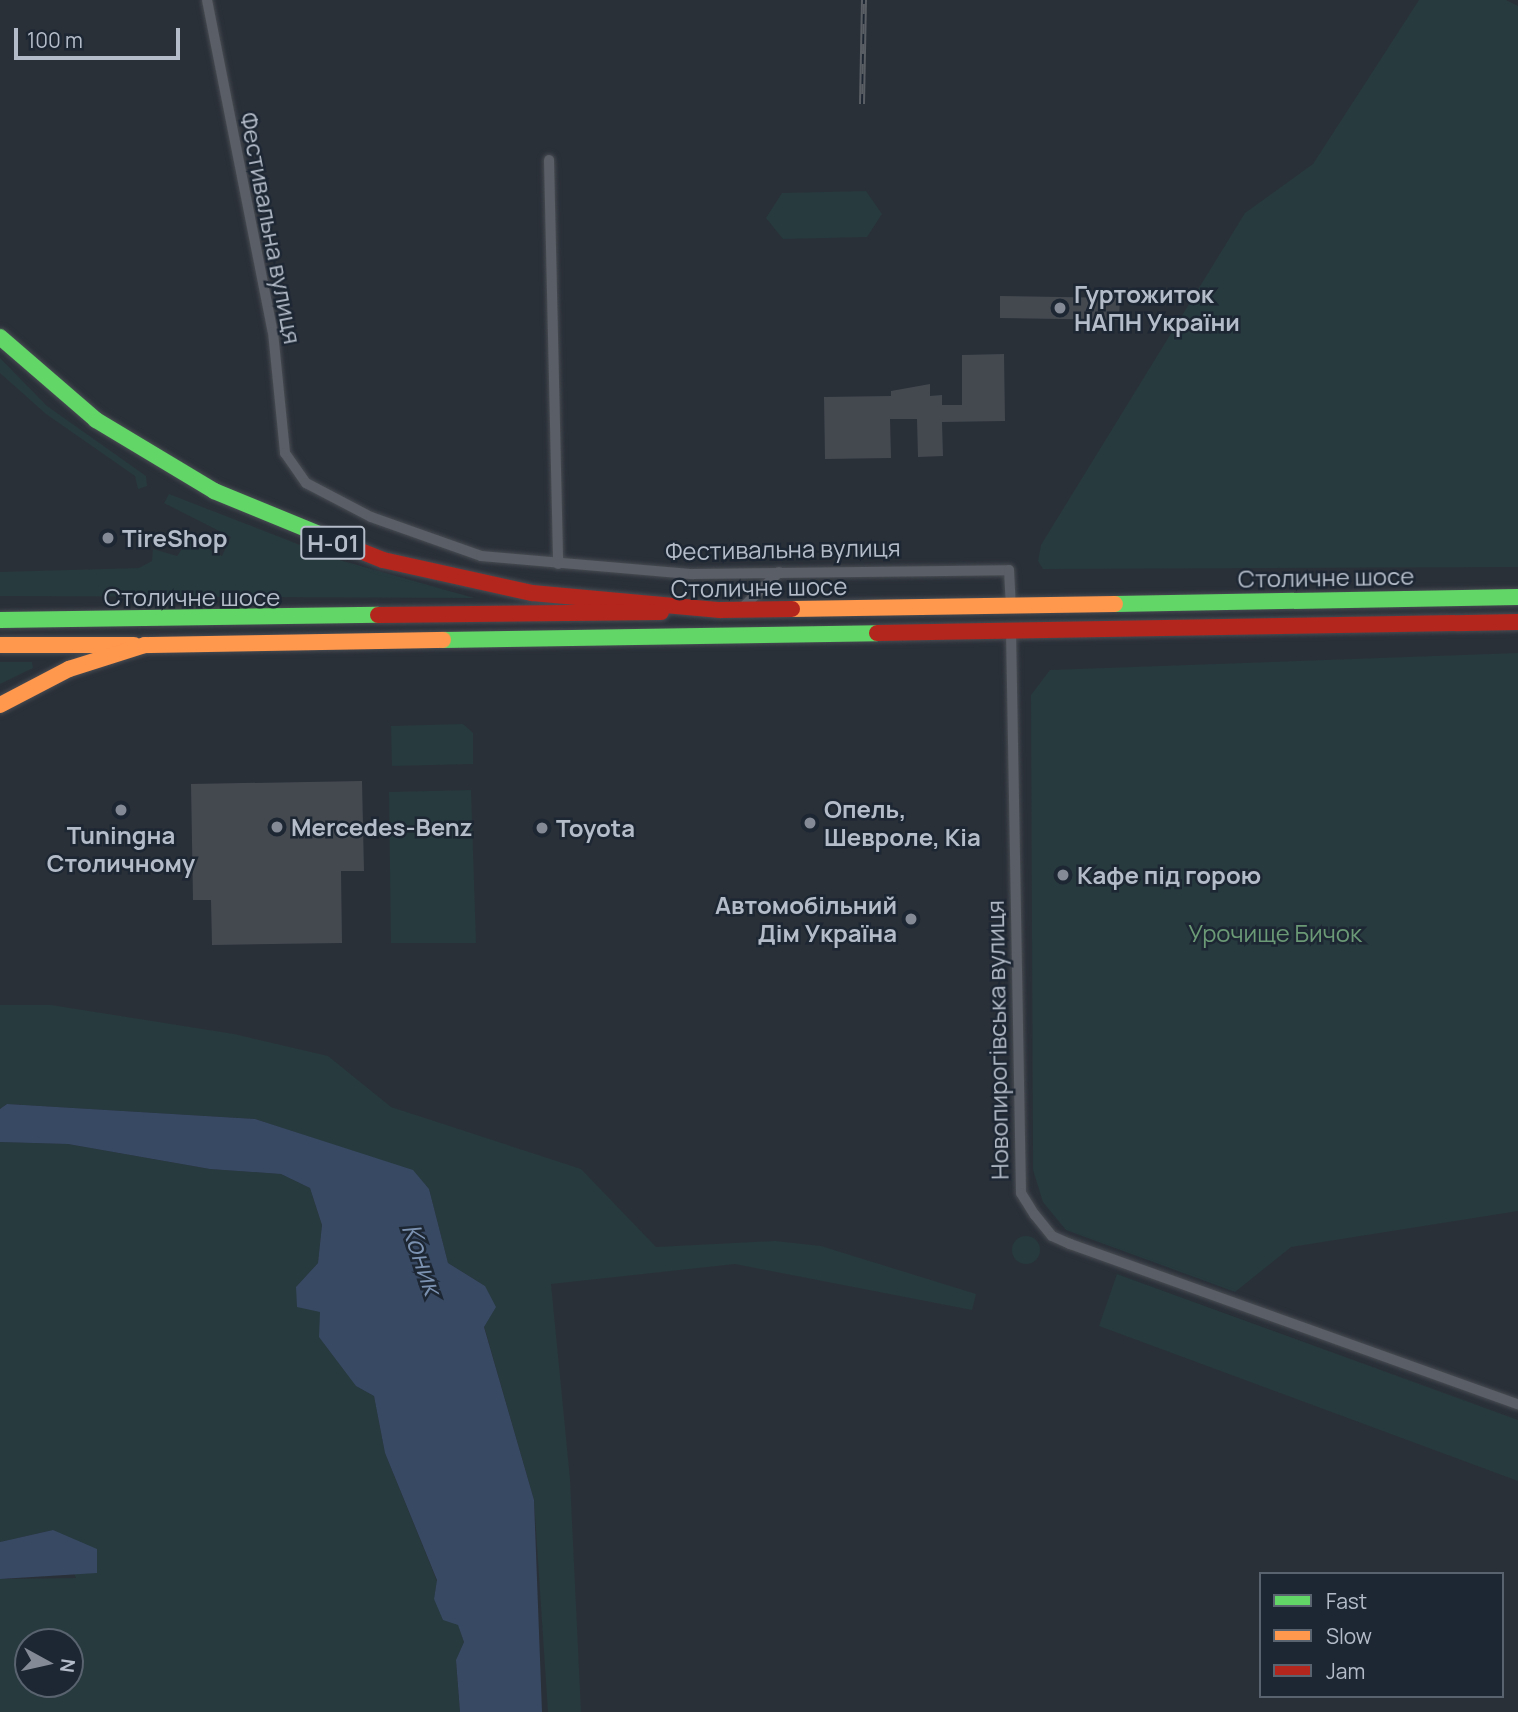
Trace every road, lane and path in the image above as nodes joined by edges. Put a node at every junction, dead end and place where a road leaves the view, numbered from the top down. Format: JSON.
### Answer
{"nodes":[{"id":1,"x":207,"y":0,"type":"edge"},
{"id":2,"x":548,"y":160,"type":"dead end"},
{"id":3,"x":0,"y":337,"type":"edge"},
{"id":4,"x":558,"y":564,"type":"junction"},
{"id":5,"x":779,"y":572,"type":"junction"},
{"id":6,"x":1518,"y":597,"type":"edge"},
{"id":7,"x":1011,"y":605,"type":"junction"},
{"id":8,"x":720,"y":610,"type":"junction"},
{"id":9,"x":740,"y":610,"type":"junction"},
{"id":10,"x":0,"y":620,"type":"edge"},
{"id":11,"x":1518,"y":622,"type":"edge"},
{"id":12,"x":1011,"y":631,"type":"junction"},
{"id":13,"x":0,"y":645,"type":"edge"},
{"id":14,"x":145,"y":645,"type":"junction"},
{"id":15,"x":0,"y":705,"type":"edge"},
{"id":16,"x":1518,"y":1404,"type":"edge"}],
"edges":[{"from":1,"to":4,"type":"street","name":"Фестивальна вулиця"},
{"from":2,"to":4,"type":"street"},
{"from":3,"to":8,"type":"main road","number":"Н-01"},
{"from":4,"to":5,"type":"street","name":"Фестивальна вулиця"},
{"from":5,"to":7,"type":"street","name":"Фестивальна вулиця"},
{"from":5,"to":9,"type":"street"},
{"from":6,"to":7,"type":"main road","name":"Столичне шосе"},
{"from":7,"to":9,"type":"main road","name":"Столичне шосе"},
{"from":8,"to":9,"type":"main road","name":"Столичне шосе"},
{"from":8,"to":10,"type":"main road","name":"Столичне шосе"},
{"from":11,"to":12,"type":"main road","name":"Столичне шосе"},
{"from":12,"to":14,"type":"main road","name":"Столичне шосе"},
{"from":12,"to":16,"type":"street","name":"Новопирогівська вулиця"},
{"from":13,"to":14,"type":"main road","name":"Столичне шосе"},
{"from":14,"to":15,"type":"main road"}]}
